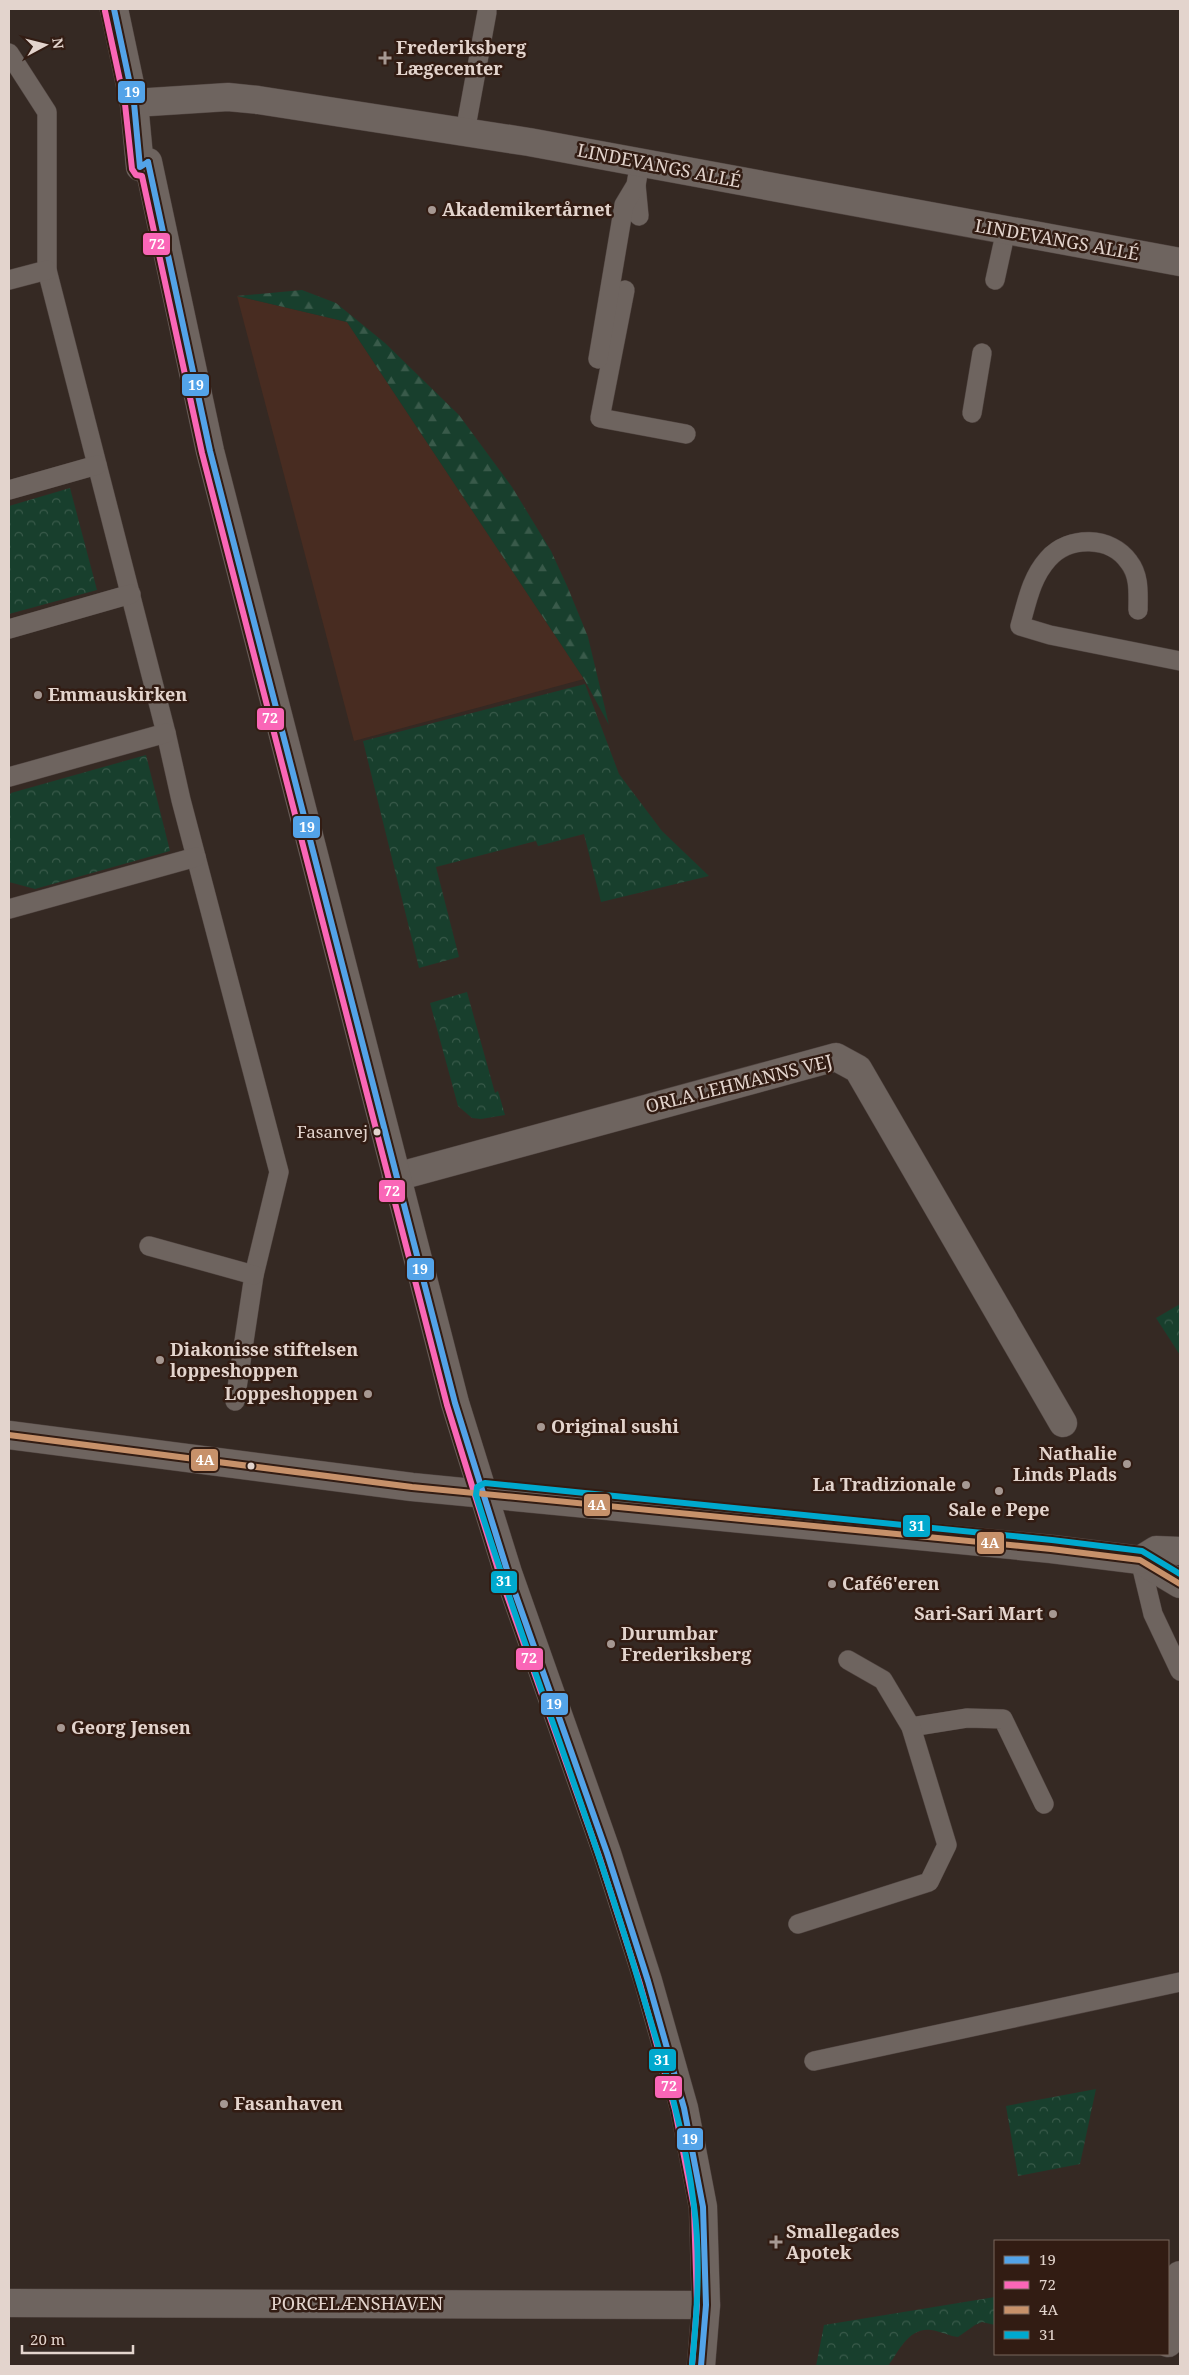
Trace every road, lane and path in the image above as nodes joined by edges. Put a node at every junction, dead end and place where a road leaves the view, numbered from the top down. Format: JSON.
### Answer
{"nodes":[{"id":1,"x":114,"y":9,"type":"edge"},
{"id":2,"x":487,"y":12,"type":"dead end"},
{"id":3,"x":9,"y":54,"type":"edge"},
{"id":4,"x":134,"y":103,"type":"junction"},
{"id":5,"x":465,"y":132,"type":"junction"},
{"id":6,"x":638,"y":174,"type":"junction"},
{"id":7,"x":639,"y":216,"type":"dead end"},
{"id":8,"x":1006,"y":230,"type":"junction"},
{"id":9,"x":1180,"y":262,"type":"edge"},
{"id":10,"x":47,"y":270,"type":"junction"},
{"id":11,"x":9,"y":280,"type":"edge"},
{"id":12,"x":996,"y":280,"type":"dead end"},
{"id":13,"x":625,"y":290,"type":"dead end"},
{"id":14,"x":982,"y":353,"type":"dead end"},
{"id":15,"x":598,"y":359,"type":"dead end"},
{"id":16,"x":972,"y":413,"type":"dead end"},
{"id":17,"x":686,"y":434,"type":"dead end"},
{"id":18,"x":97,"y":465,"type":"junction"},
{"id":19,"x":9,"y":490,"type":"edge"},
{"id":20,"x":130,"y":594,"type":"junction"},
{"id":21,"x":1138,"y":610,"type":"dead end"},
{"id":22,"x":9,"y":628,"type":"edge"},
{"id":23,"x":1180,"y":661,"type":"edge"},
{"id":24,"x":166,"y":733,"type":"junction"},
{"id":25,"x":9,"y":777,"type":"edge"},
{"id":26,"x":196,"y":857,"type":"junction"},
{"id":27,"x":9,"y":909,"type":"edge"},
{"id":28,"x":396,"y":1177,"type":"junction"},
{"id":29,"x":149,"y":1246,"type":"dead end"},
{"id":30,"x":254,"y":1276,"type":"junction"},
{"id":31,"x":235,"y":1401,"type":"dead end"},
{"id":32,"x":1063,"y":1423,"type":"dead end"},
{"id":33,"x":9,"y":1435,"type":"edge"},
{"id":34,"x":484,"y":1492,"type":"junction"},
{"id":35,"x":1180,"y":1552,"type":"edge"},
{"id":36,"x":1140,"y":1560,"type":"junction"},
{"id":37,"x":1180,"y":1584,"type":"edge"},
{"id":38,"x":848,"y":1660,"type":"dead end"},
{"id":39,"x":1180,"y":1671,"type":"edge"},
{"id":40,"x":911,"y":1727,"type":"junction"},
{"id":41,"x":1044,"y":1804,"type":"dead end"},
{"id":42,"x":798,"y":1924,"type":"dead end"},
{"id":43,"x":1180,"y":1982,"type":"edge"},
{"id":44,"x":814,"y":2061,"type":"dead end"},
{"id":45,"x":1180,"y":2275,"type":"edge"},
{"id":46,"x":9,"y":2303,"type":"edge"},
{"id":47,"x":706,"y":2305,"type":"junction"},
{"id":48,"x":1169,"y":2337,"type":"edge"},
{"id":49,"x":701,"y":2366,"type":"edge"}],
"edges":[{"from":1,"to":4,"type":"street"},
{"from":2,"to":5,"type":"lane"},
{"from":3,"to":10,"type":"lane"},
{"from":4,"to":5,"type":"street","name":"LINDEVANGS ALLÉ"},
{"from":4,"to":28,"type":"street"},
{"from":5,"to":6,"type":"street","name":"LINDEVANGS ALLÉ"},
{"from":6,"to":7,"type":"lane"},
{"from":6,"to":8,"type":"street","name":"LINDEVANGS ALLÉ"},
{"from":6,"to":15,"type":"lane"},
{"from":8,"to":9,"type":"street","name":"LINDEVANGS ALLÉ"},
{"from":8,"to":12,"type":"lane"},
{"from":10,"to":11,"type":"lane"},
{"from":10,"to":18,"type":"lane"},
{"from":13,"to":17,"type":"lane"},
{"from":14,"to":16,"type":"lane"},
{"from":18,"to":19,"type":"lane"},
{"from":18,"to":20,"type":"lane"},
{"from":20,"to":22,"type":"lane"},
{"from":20,"to":24,"type":"lane"},
{"from":21,"to":23,"type":"lane"},
{"from":24,"to":25,"type":"lane"},
{"from":24,"to":26,"type":"lane"},
{"from":26,"to":27,"type":"lane"},
{"from":26,"to":30,"type":"lane"},
{"from":28,"to":32,"type":"street","name":"ORLA LEHMANNS VEJ"},
{"from":28,"to":34,"type":"street"},
{"from":29,"to":30,"type":"lane"},
{"from":30,"to":31,"type":"lane"},
{"from":33,"to":34,"type":"street"},
{"from":34,"to":36,"type":"street"},
{"from":34,"to":47,"type":"street"},
{"from":35,"to":36,"type":"street"},
{"from":36,"to":37,"type":"street"},
{"from":36,"to":39,"type":"lane"},
{"from":38,"to":40,"type":"lane"},
{"from":40,"to":41,"type":"lane"},
{"from":40,"to":42,"type":"lane"},
{"from":43,"to":44,"type":"lane"},
{"from":45,"to":48,"type":"street"},
{"from":46,"to":47,"type":"street","name":"PORCELÆNSHAVEN"},
{"from":47,"to":49,"type":"street"}]}
